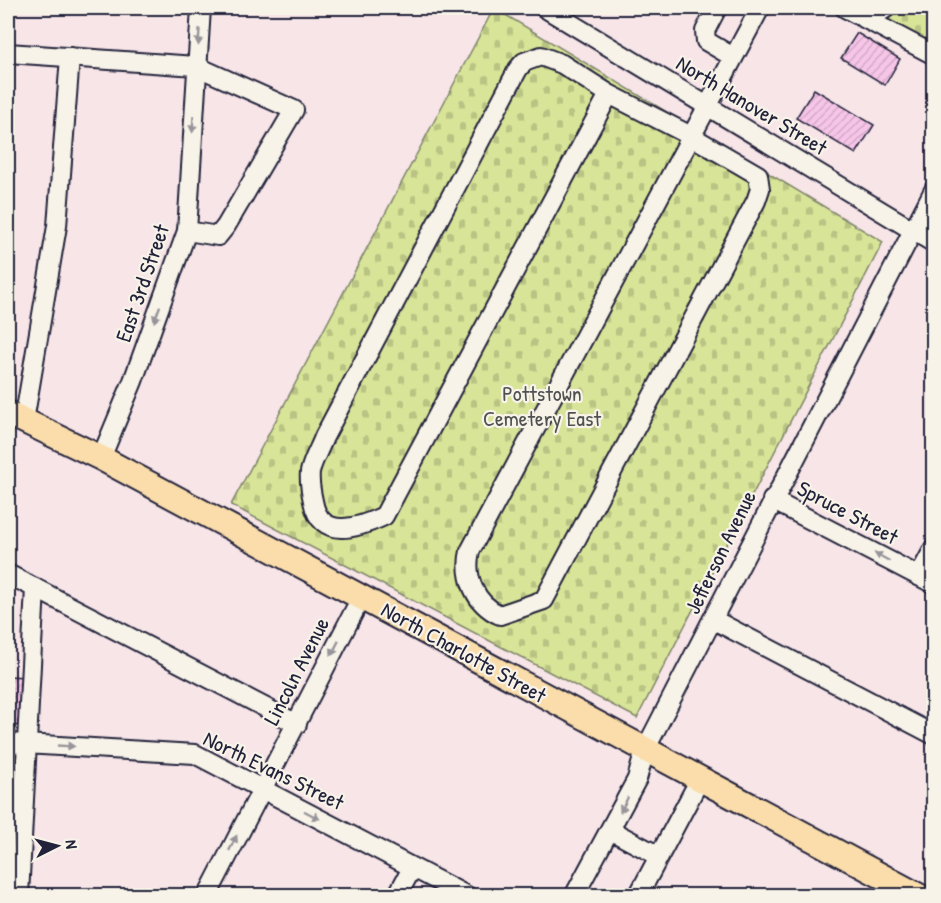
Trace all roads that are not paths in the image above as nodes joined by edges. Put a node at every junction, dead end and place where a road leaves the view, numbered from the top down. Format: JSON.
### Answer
{"nodes":[{"id":1,"x":201,"y":8,"type":"edge"},
{"id":2,"x":545,"y":8,"type":"edge"},
{"id":3,"x":717,"y":8,"type":"edge"},
{"id":4,"x":760,"y":8,"type":"edge"},
{"id":5,"x":845,"y":8,"type":"edge"},
{"id":6,"x":886,"y":8,"type":"edge"},
{"id":7,"x":868,"y":20,"type":"junction"},
{"id":8,"x":8,"y":53,"type":"edge"},
{"id":9,"x":933,"y":55,"type":"edge"},
{"id":10,"x":70,"y":57,"type":"junction"},
{"id":11,"x":733,"y":57,"type":"junction"},
{"id":12,"x":196,"y":66,"type":"junction"},
{"id":13,"x":609,"y":94,"type":"junction"},
{"id":14,"x":707,"y":106,"type":"junction"},
{"id":15,"x":691,"y":136,"type":"junction"},
{"id":16,"x":933,"y":190,"type":"edge"},
{"id":17,"x":187,"y":231,"type":"junction"},
{"id":18,"x":912,"y":231,"type":"junction"},
{"id":19,"x":933,"y":243,"type":"edge"},
{"id":20,"x":16,"y":417,"type":"edge"},
{"id":21,"x":102,"y":458,"type":"junction"},
{"id":22,"x":772,"y":500,"type":"junction"},
{"id":23,"x":933,"y":548,"type":"edge"},
{"id":24,"x":8,"y":574,"type":"edge"},
{"id":25,"x":926,"y":580,"type":"edge"},
{"id":26,"x":35,"y":588,"type":"junction"},
{"id":27,"x":362,"y":596,"type":"junction"},
{"id":28,"x":714,"y":620,"type":"junction"},
{"id":29,"x":297,"y":724,"type":"junction"},
{"id":30,"x":933,"y":735,"type":"edge"},
{"id":31,"x":8,"y":743,"type":"edge"},
{"id":32,"x":28,"y":744,"type":"junction"},
{"id":33,"x":645,"y":750,"type":"junction"},
{"id":34,"x":700,"y":779,"type":"junction"},
{"id":35,"x":260,"y":788,"type":"junction"},
{"id":36,"x":610,"y":830,"type":"junction"},
{"id":37,"x":659,"y":856,"type":"junction"},
{"id":38,"x":412,"y":868,"type":"junction"},
{"id":39,"x":19,"y":896,"type":"edge"},
{"id":40,"x":207,"y":896,"type":"edge"},
{"id":41,"x":397,"y":896,"type":"edge"},
{"id":42,"x":467,"y":896,"type":"edge"},
{"id":43,"x":574,"y":896,"type":"edge"},
{"id":44,"x":638,"y":896,"type":"edge"},
{"id":45,"x":919,"y":896,"type":"edge"}],
"edges":[{"from":1,"to":12,"type":"street","name":"East 3rd Street","one_way":true},
{"from":2,"to":14,"type":"street","name":"North Hanover Street"},
{"from":3,"to":11,"type":"street"},
{"from":4,"to":11,"type":"street"},
{"from":5,"to":7,"type":"street"},
{"from":6,"to":7,"type":"street"},
{"from":7,"to":9,"type":"street"},
{"from":8,"to":10,"type":"street"},
{"from":10,"to":12,"type":"street"},
{"from":10,"to":20,"type":"street"},
{"from":11,"to":14,"type":"street"},
{"from":12,"to":17,"type":"street","name":"East 3rd Street","one_way":true},
{"from":12,"to":17,"type":"street"},
{"from":13,"to":13,"type":"street"},
{"from":13,"to":15,"type":"street"},
{"from":14,"to":15,"type":"street"},
{"from":14,"to":18,"type":"street","name":"North Hanover Street"},
{"from":15,"to":15,"type":"street"},
{"from":16,"to":18,"type":"street","name":"Jefferson Avenue"},
{"from":17,"to":21,"type":"street","name":"East 3rd Street","one_way":true},
{"from":18,"to":19,"type":"street","name":"North Hanover Street"},
{"from":18,"to":22,"type":"street","name":"Jefferson Avenue"},
{"from":20,"to":21,"type":"main road","name":"North Charlotte Street"},
{"from":21,"to":27,"type":"main road","name":"North Charlotte Street"},
{"from":25,"to":22,"type":"street","name":"Spruce Street","one_way":true},
{"from":22,"to":28,"type":"street","name":"Jefferson Avenue"},
{"from":23,"to":25,"type":"street"},
{"from":24,"to":26,"type":"street"},
{"from":26,"to":29,"type":"street"},
{"from":26,"to":32,"type":"street"},
{"from":27,"to":29,"type":"street","name":"Lincoln Avenue","one_way":true},
{"from":27,"to":33,"type":"main road","name":"North Charlotte Street"},
{"from":28,"to":30,"type":"street"},
{"from":28,"to":33,"type":"street","name":"Jefferson Avenue"},
{"from":29,"to":35,"type":"street","name":"Lincoln Avenue"},
{"from":31,"to":32,"type":"street","name":"North Evans Street"},
{"from":32,"to":35,"type":"street","name":"North Evans Street","one_way":true},
{"from":32,"to":39,"type":"street"},
{"from":33,"to":34,"type":"main road","name":"North Charlotte Street"},
{"from":33,"to":36,"type":"street","name":"Jefferson Avenue","one_way":true},
{"from":34,"to":37,"type":"street"},
{"from":34,"to":45,"type":"main road","name":"North Charlotte Street"},
{"from":35,"to":38,"type":"street","name":"North Evans Street","one_way":true},
{"from":40,"to":35,"type":"street","name":"Lincoln Avenue","one_way":true},
{"from":36,"to":37,"type":"street"},
{"from":36,"to":43,"type":"street","name":"Jefferson Avenue"},
{"from":37,"to":44,"type":"street"},
{"from":38,"to":41,"type":"street"},
{"from":38,"to":42,"type":"street","name":"North Evans Street"}]}
